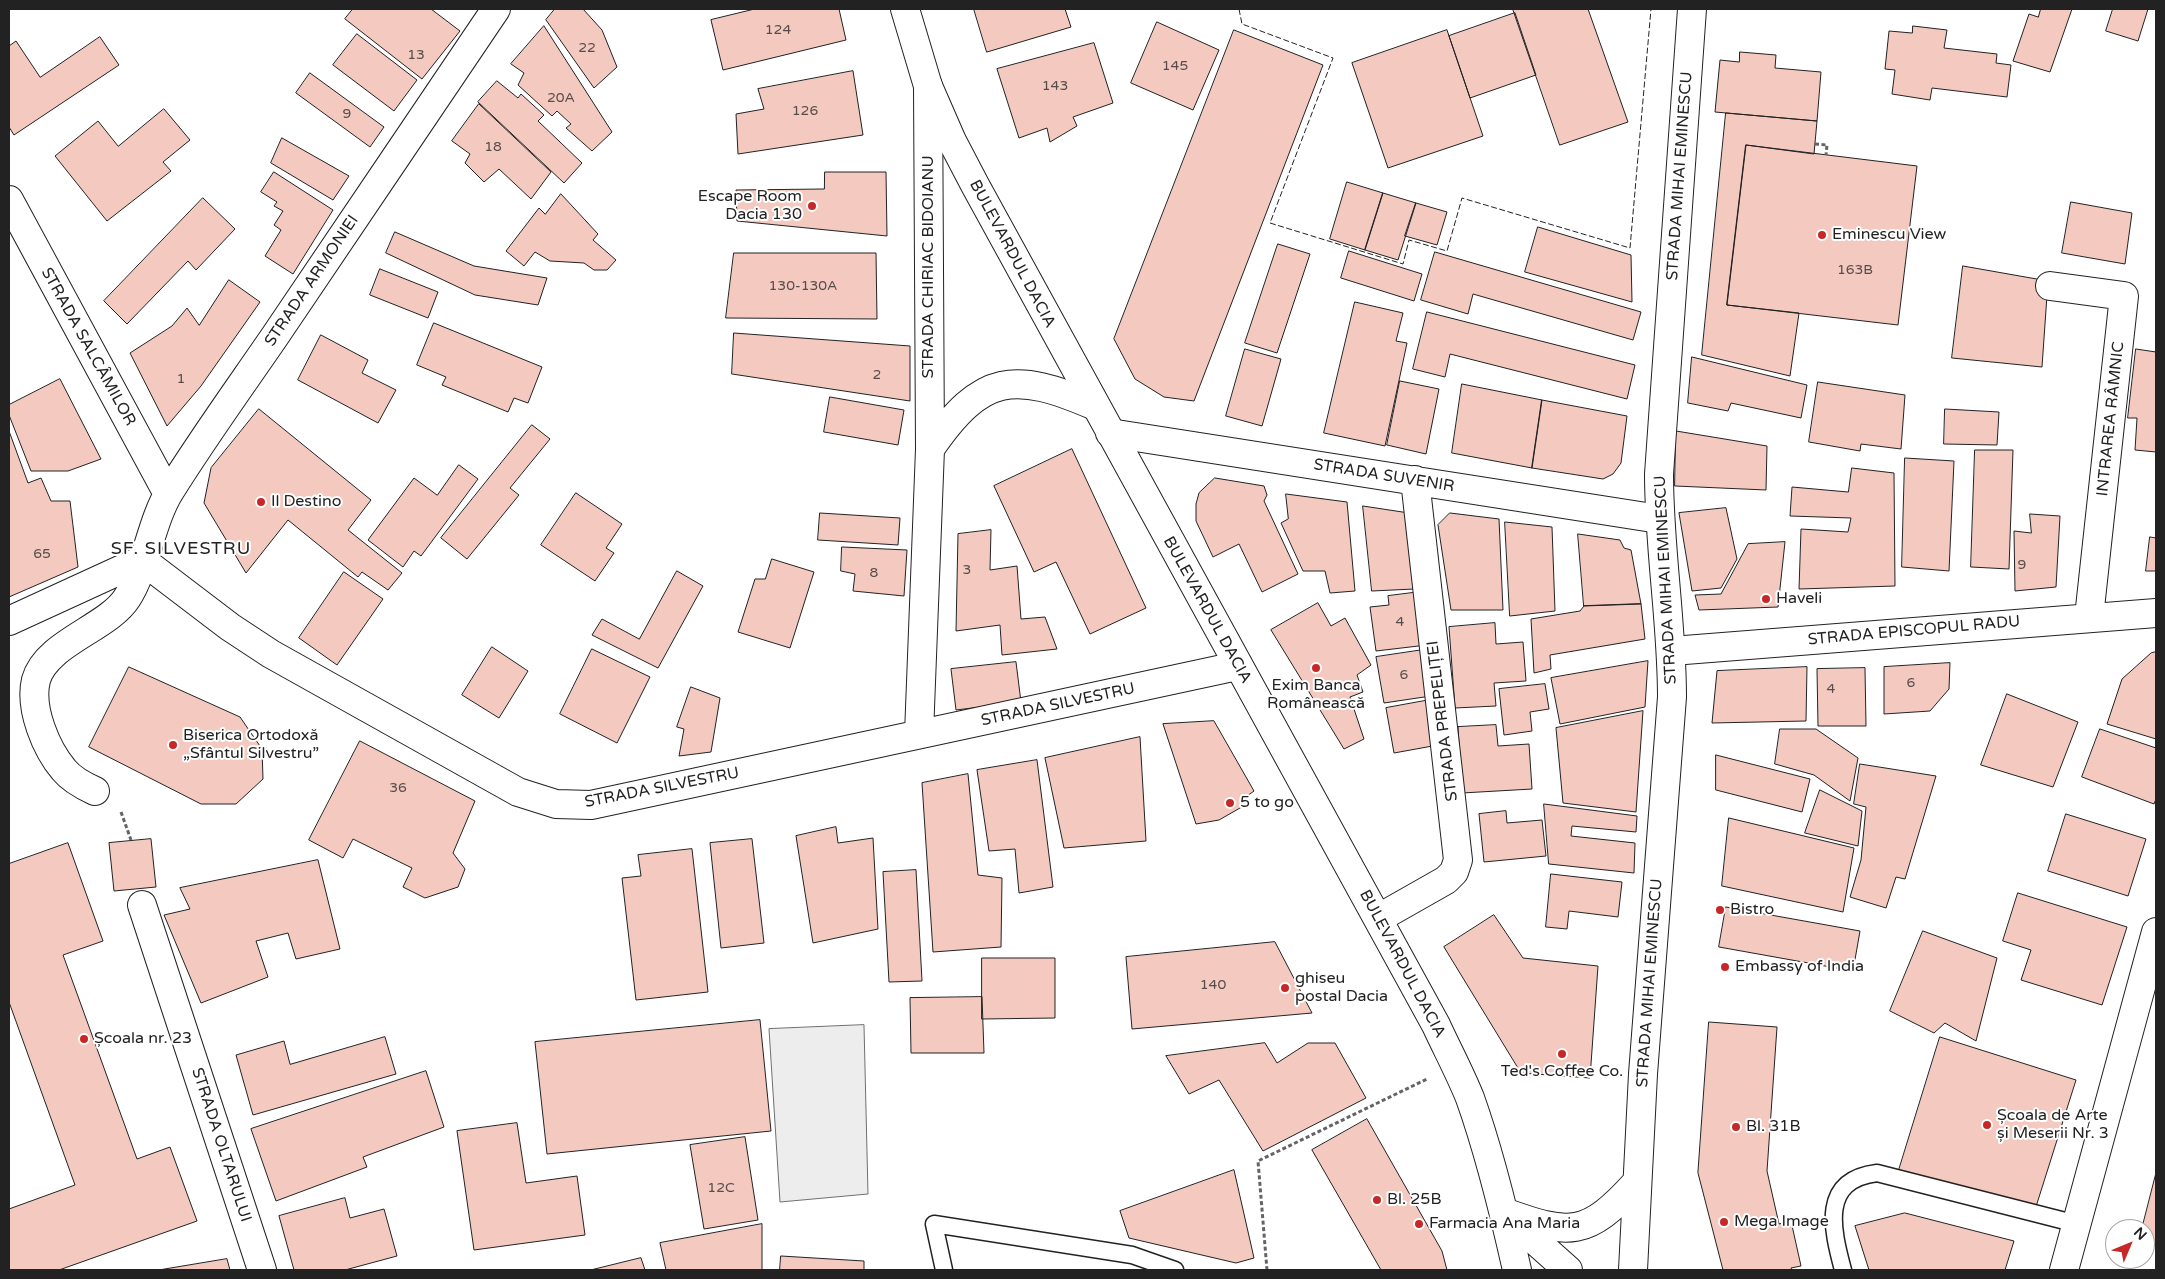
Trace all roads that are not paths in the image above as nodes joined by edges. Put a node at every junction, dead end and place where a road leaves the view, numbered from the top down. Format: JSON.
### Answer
{"nodes":[{"id":1,"x":496,"y":9,"type":"edge"},
{"id":2,"x":904,"y":9,"type":"edge"},
{"id":3,"x":1692,"y":9,"type":"edge"},
{"id":4,"x":928,"y":86,"type":"junction"},
{"id":5,"x":9,"y":200,"type":"edge"},
{"id":6,"x":2050,"y":286,"type":"dead end"},
{"id":7,"x":1095,"y":406,"type":"junction"},
{"id":8,"x":1110,"y":433,"type":"junction"},
{"id":9,"x":930,"y":449,"type":"junction"},
{"id":10,"x":1415,"y":480,"type":"junction"},
{"id":11,"x":168,"y":494,"type":"junction"},
{"id":12,"x":1659,"y":519,"type":"junction"},
{"id":13,"x":142,"y":560,"type":"junction"},
{"id":14,"x":2156,"y":613,"type":"edge"},
{"id":15,"x":2089,"y":617,"type":"junction"},
{"id":16,"x":9,"y":621,"type":"edge"},
{"id":17,"x":1672,"y":651,"type":"junction"},
{"id":18,"x":1237,"y":666,"type":"junction"},
{"id":19,"x":919,"y":734,"type":"junction"},
{"id":20,"x":95,"y":791,"type":"dead end"},
{"id":21,"x":142,"y":905,"type":"dead end"},
{"id":22,"x":1379,"y":918,"type":"junction"},
{"id":23,"x":2156,"y":932,"type":"edge"},
{"id":24,"x":1636,"y":1183,"type":"junction"},
{"id":25,"x":1504,"y":1212,"type":"junction"},
{"id":26,"x":2077,"y":1224,"type":"junction"},
{"id":27,"x":262,"y":1270,"type":"edge"},
{"id":28,"x":944,"y":1270,"type":"edge"},
{"id":29,"x":1175,"y":1270,"type":"edge"},
{"id":30,"x":1518,"y":1270,"type":"edge"},
{"id":31,"x":1568,"y":1270,"type":"edge"},
{"id":32,"x":1633,"y":1270,"type":"edge"},
{"id":33,"x":1843,"y":1270,"type":"edge"},
{"id":34,"x":2064,"y":1270,"type":"edge"}],
"edges":[{"from":1,"to":11,"type":"street","name":"STRADA ARMONIEI"},
{"from":2,"to":4,"type":"street","name":"BULEVARDUL DACIA"},
{"from":3,"to":12,"type":"street","name":"STRADA MIHAI EMINESCU"},
{"from":4,"to":7,"type":"street","name":"BULEVARDUL DACIA"},
{"from":4,"to":9,"type":"street","name":"STRADA CHIRIAC BIDOIANU"},
{"from":5,"to":11,"type":"street","name":"STRADA SALCÂMILOR"},
{"from":6,"to":15,"type":"street","name":"INTRAREA RÂMNIC"},
{"from":7,"to":8,"type":"street","name":"BULEVARDUL DACIA"},
{"from":7,"to":9,"type":"street"},
{"from":8,"to":10,"type":"street","name":"STRADA SUVENIR"},
{"from":8,"to":18,"type":"street","name":"BULEVARDUL DACIA"},
{"from":9,"to":19,"type":"street","name":"STRADA CHIRIAC BIDOIANU"},
{"from":10,"to":12,"type":"street","name":"STRADA SUVENIR"},
{"from":10,"to":22,"type":"street","name":"STRADA PREPELIȚEI"},
{"from":11,"to":13,"type":"street","name":"STRADA ARMONIEI"},
{"from":12,"to":17,"type":"street","name":"STRADA MIHAI EMINESCU"},
{"from":13,"to":16,"type":"street"},
{"from":13,"to":19,"type":"street","name":"STRADA SILVESTRU"},
{"from":13,"to":20,"type":"street"},
{"from":14,"to":15,"type":"street","name":"STRADA EPISCOPUL RADU"},
{"from":15,"to":17,"type":"street","name":"STRADA EPISCOPUL RADU"},
{"from":17,"to":24,"type":"street","name":"STRADA MIHAI EMINESCU"},
{"from":18,"to":19,"type":"street","name":"STRADA SILVESTRU"},
{"from":18,"to":22,"type":"street","name":"BULEVARDUL DACIA"},
{"from":21,"to":27,"type":"street","name":"STRADA OLTARULUI"},
{"from":22,"to":25,"type":"street","name":"BULEVARDUL DACIA"},
{"from":23,"to":26,"type":"street"},
{"from":24,"to":25,"type":"street"},
{"from":24,"to":32,"type":"street","name":"STRADA MIHAI EMINESCU"},
{"from":25,"to":30,"type":"street","name":"BULEVARDUL DACIA"},
{"from":25,"to":31,"type":"street"},
{"from":26,"to":33,"type":"lane"},
{"from":26,"to":34,"type":"street"},
{"from":28,"to":29,"type":"lane"}]}
